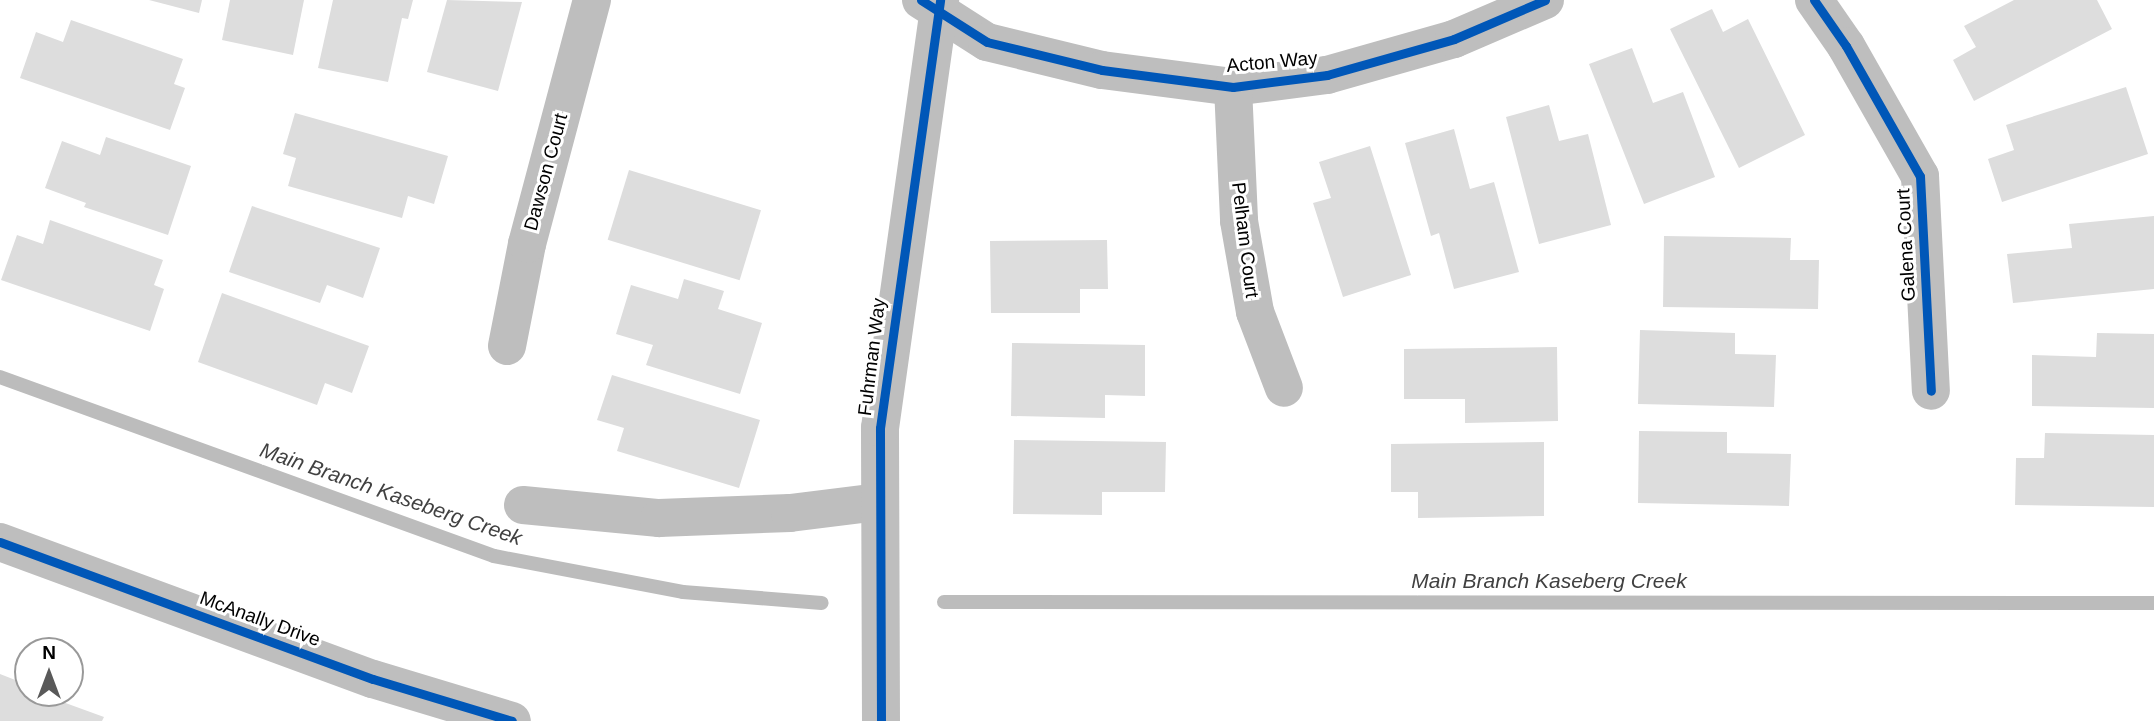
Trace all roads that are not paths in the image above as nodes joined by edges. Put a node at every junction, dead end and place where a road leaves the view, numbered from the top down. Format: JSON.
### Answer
{"nodes":[{"id":1,"x":592,"y":0,"type":"edge"},
{"id":2,"x":1545,"y":0,"type":"edge"},
{"id":3,"x":1814,"y":0,"type":"edge"},
{"id":4,"x":933,"y":4,"type":"edge"},
{"id":5,"x":1233,"y":87,"type":"junction"},
{"id":6,"x":507,"y":346,"type":"dead end"},
{"id":7,"x":1284,"y":388,"type":"dead end"},
{"id":8,"x":1931,"y":391,"type":"dead end"},
{"id":9,"x":878,"y":502,"type":"junction"},
{"id":10,"x":523,"y":505,"type":"dead end"},
{"id":11,"x":0,"y":542,"type":"edge"},
{"id":12,"x":512,"y":721,"type":"edge"},
{"id":13,"x":881,"y":721,"type":"edge"}],
"edges":[{"from":1,"to":6,"type":"street","name":"Dawson Court"},
{"from":2,"to":5,"type":"street","name":"Acton Way"},
{"from":3,"to":8,"type":"street","name":"Galena Court"},
{"from":4,"to":5,"type":"street","name":"Acton Way"},
{"from":4,"to":9,"type":"street","name":"Fuhrman Way"},
{"from":5,"to":7,"type":"street","name":"Pelham Court"},
{"from":9,"to":10,"type":"street"},
{"from":9,"to":13,"type":"street","name":"Fuhrman Way"},
{"from":11,"to":12,"type":"street","name":"McAnally Drive"}]}
